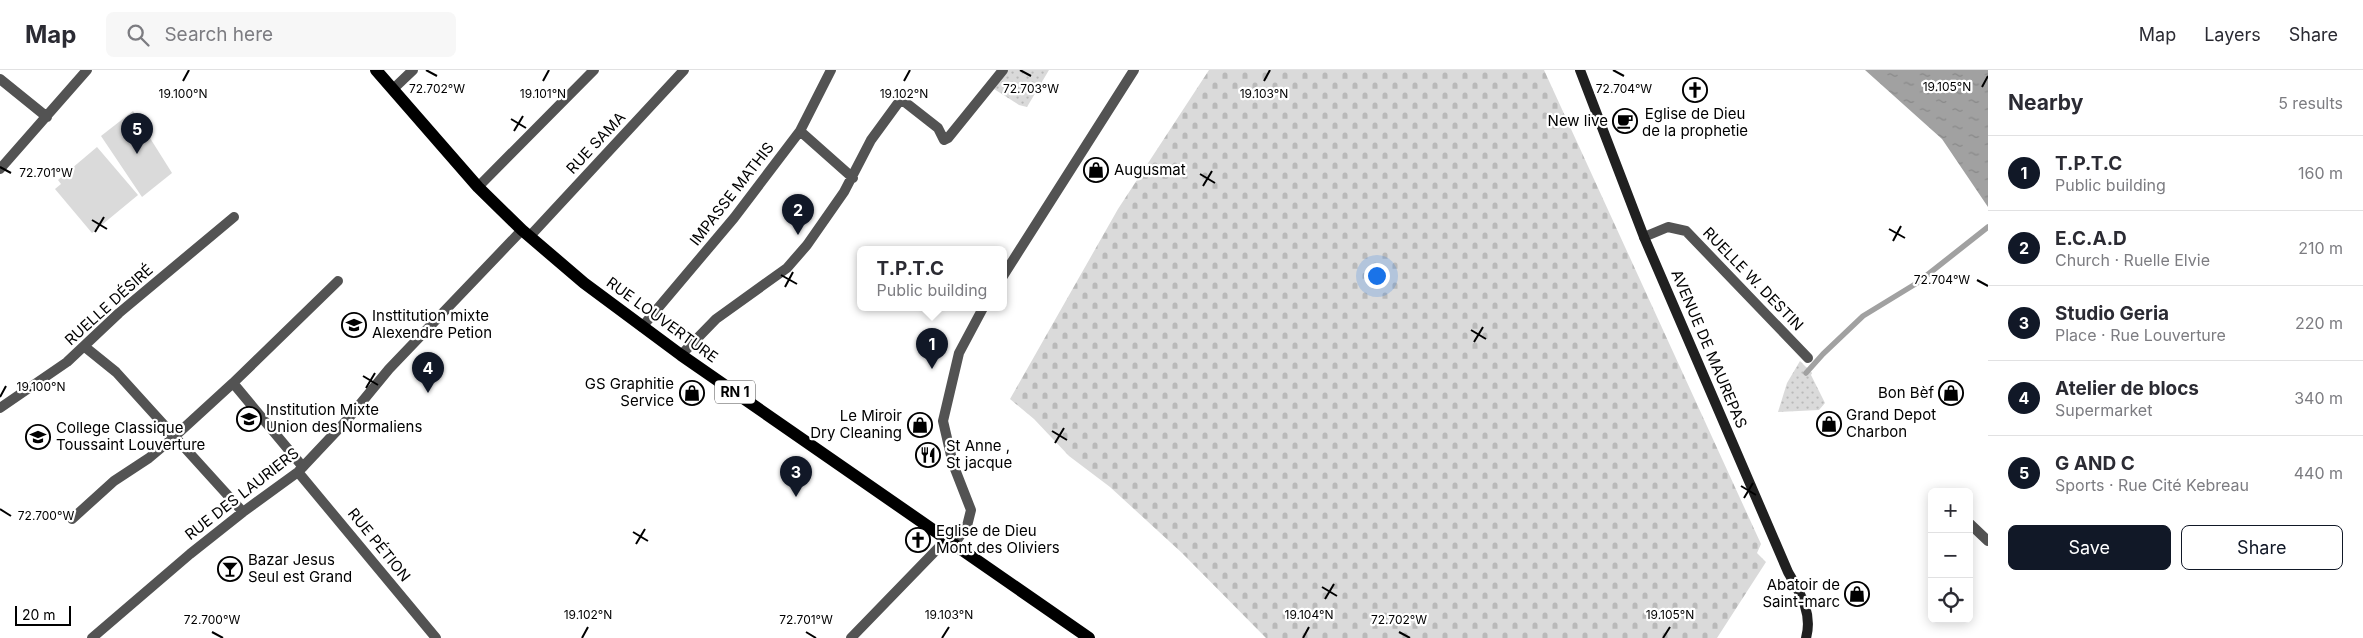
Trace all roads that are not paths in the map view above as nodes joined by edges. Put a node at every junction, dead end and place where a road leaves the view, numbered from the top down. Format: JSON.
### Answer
{"nodes":[{"id":1,"x":87,"y":70,"type":"edge"},
{"id":2,"x":376,"y":70,"type":"edge"},
{"id":3,"x":413,"y":70,"type":"edge"},
{"id":4,"x":594,"y":70,"type":"edge"},
{"id":5,"x":684,"y":70,"type":"edge"},
{"id":6,"x":832,"y":70,"type":"edge"},
{"id":7,"x":1003,"y":70,"type":"edge"},
{"id":8,"x":1134,"y":70,"type":"edge"},
{"id":9,"x":1580,"y":70,"type":"edge"},
{"id":10,"x":0,"y":79,"type":"edge"},
{"id":11,"x":393,"y":89,"type":"junction"},
{"id":12,"x":46,"y":117,"type":"junction"},
{"id":13,"x":800,"y":132,"type":"junction"},
{"id":14,"x":0,"y":169,"type":"edge"},
{"id":15,"x":853,"y":178,"type":"junction"},
{"id":16,"x":478,"y":187,"type":"junction"},
{"id":17,"x":234,"y":217,"type":"dead end"},
{"id":18,"x":526,"y":233,"type":"junction"},
{"id":19,"x":1644,"y":237,"type":"junction"},
{"id":20,"x":1007,"y":270,"type":"edge"},
{"id":21,"x":338,"y":281,"type":"dead end"},
{"id":22,"x":981,"y":311,"type":"edge"},
{"id":23,"x":642,"y":327,"type":"junction"},
{"id":24,"x":85,"y":347,"type":"junction"},
{"id":25,"x":681,"y":355,"type":"junction"},
{"id":26,"x":1808,"y":358,"type":"dead end"},
{"id":27,"x":234,"y":383,"type":"junction"},
{"id":28,"x":0,"y":408,"type":"edge"},
{"id":29,"x":174,"y":437,"type":"junction"},
{"id":30,"x":300,"y":469,"type":"junction"},
{"id":31,"x":243,"y":512,"type":"junction"},
{"id":32,"x":72,"y":519,"type":"dead end"},
{"id":33,"x":1973,"y":527,"type":"edge"},
{"id":34,"x":1988,"y":540,"type":"edge"},
{"id":35,"x":947,"y":544,"type":"junction"},
{"id":36,"x":92,"y":638,"type":"edge"},
{"id":37,"x":436,"y":638,"type":"edge"},
{"id":38,"x":852,"y":638,"type":"edge"},
{"id":39,"x":1089,"y":638,"type":"edge"},
{"id":40,"x":1806,"y":638,"type":"edge"}],
"edges":[{"from":1,"to":12,"type":"street"},
{"from":2,"to":11,"type":"main road","name":"RUE LOUVERTURE","number":"RN 1"},
{"from":3,"to":11,"type":"street"},
{"from":4,"to":16,"type":"street"},
{"from":5,"to":18,"type":"street","name":"RUE SAMA"},
{"from":6,"to":13,"type":"street","name":"IMPASSE MATHIS"},
{"from":7,"to":15,"type":"street"},
{"from":8,"to":20,"type":"street"},
{"from":9,"to":19,"type":"street","name":"AVENUE DE MAUREPAS"},
{"from":10,"to":12,"type":"street"},
{"from":11,"to":16,"type":"main road","name":"RUE LOUVERTURE","number":"RN 1"},
{"from":12,"to":14,"type":"street"},
{"from":13,"to":15,"type":"street"},
{"from":13,"to":23,"type":"street","name":"IMPASSE MATHIS"},
{"from":15,"to":25,"type":"street"},
{"from":16,"to":18,"type":"main road","name":"RUE LOUVERTURE","number":"RN 1"},
{"from":17,"to":24,"type":"street","name":"RUELLE DÉSIRÉ"},
{"from":18,"to":23,"type":"main road","name":"RUE LOUVERTURE","number":"RN 1"},
{"from":18,"to":30,"type":"street","name":"RUE DES LAURIERS"},
{"from":19,"to":26,"type":"street","name":"RUELLE W. DESTIN"},
{"from":19,"to":40,"type":"street","name":"AVENUE DE MAUREPAS"},
{"from":21,"to":27,"type":"street"},
{"from":22,"to":35,"type":"street"},
{"from":23,"to":25,"type":"main road","name":"RUE LOUVERTURE","number":"RN 1"},
{"from":24,"to":28,"type":"street","name":"RUELLE DÉSIRÉ"},
{"from":24,"to":29,"type":"street"},
{"from":25,"to":35,"type":"main road","name":"RUE LOUVERTURE","number":"RN 1"},
{"from":27,"to":29,"type":"street"},
{"from":27,"to":30,"type":"street","name":"RUE PÉTION"},
{"from":29,"to":31,"type":"street"},
{"from":29,"to":32,"type":"street"},
{"from":30,"to":31,"type":"street","name":"RUE DES LAURIERS"},
{"from":30,"to":37,"type":"street","name":"RUE PÉTION"},
{"from":31,"to":36,"type":"street","name":"RUE DES LAURIERS"},
{"from":33,"to":34,"type":"street"},
{"from":35,"to":38,"type":"street"},
{"from":35,"to":39,"type":"main road","name":"RUE LOUVERTURE","number":"RN 1"}]}
